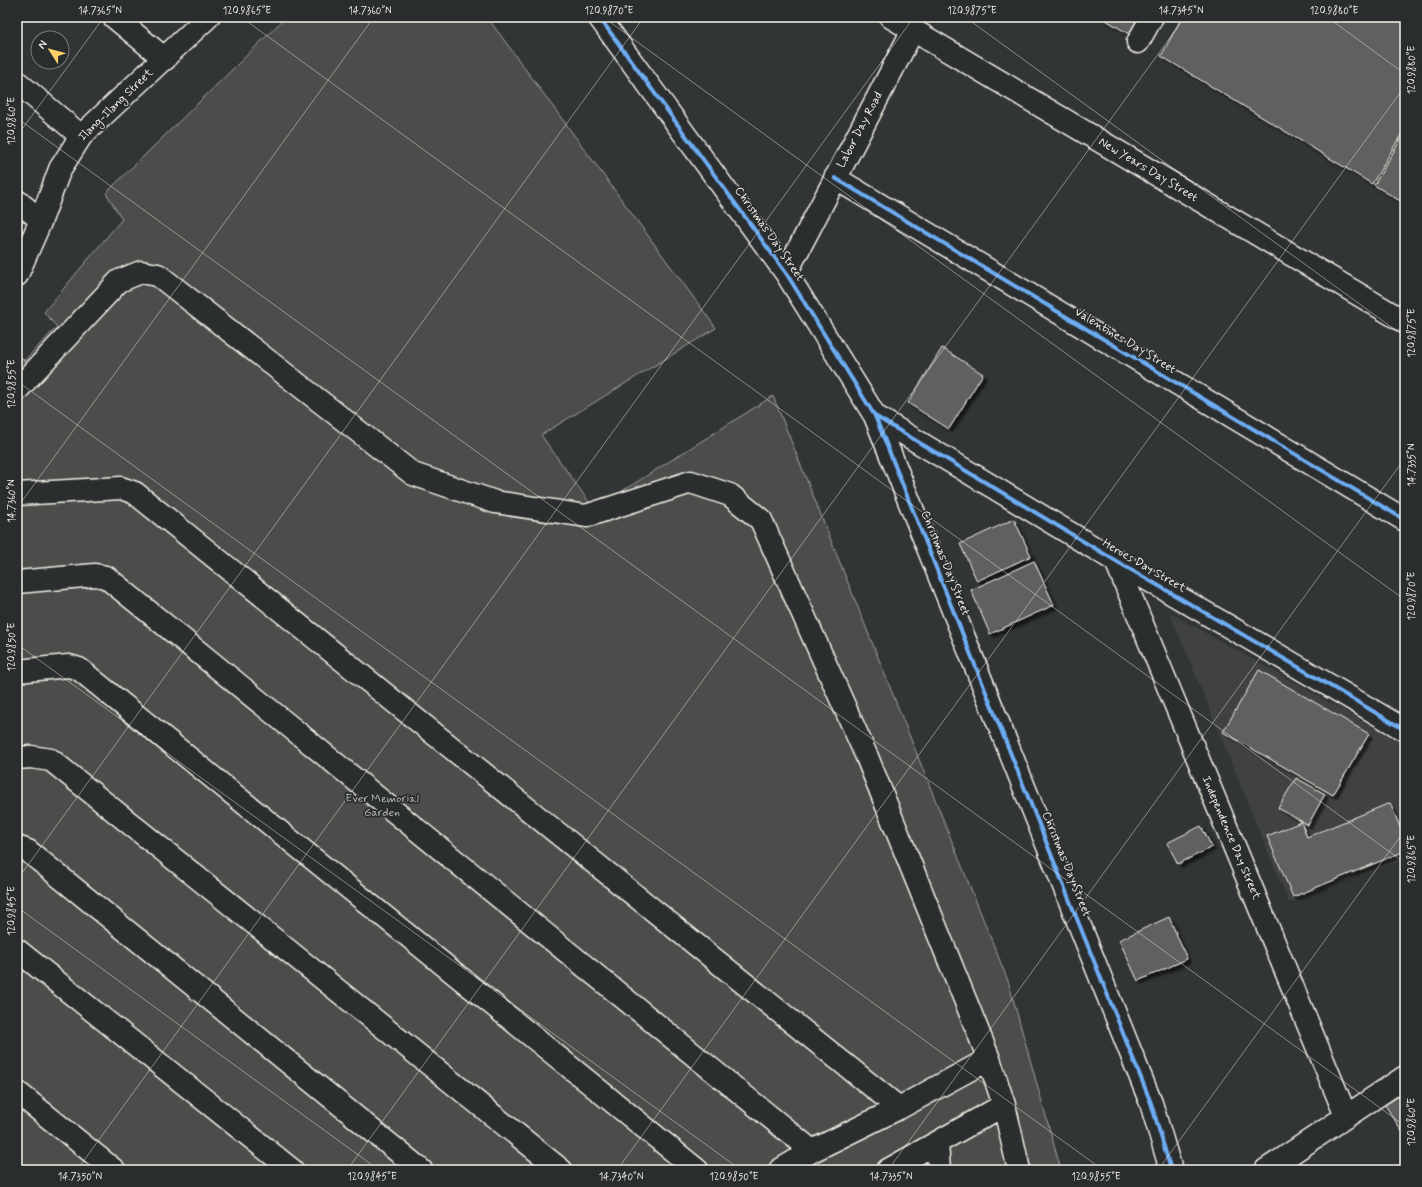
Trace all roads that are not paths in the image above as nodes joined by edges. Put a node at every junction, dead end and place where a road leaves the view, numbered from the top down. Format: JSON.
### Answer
{"nodes":[{"id":1,"x":114,"y":17,"type":"edge"},
{"id":2,"x":208,"y":17,"type":"edge"},
{"id":3,"x":599,"y":17,"type":"edge"},
{"id":4,"x":891,"y":17,"type":"edge"},
{"id":5,"x":1152,"y":17,"type":"edge"},
{"id":6,"x":913,"y":30,"type":"junction"},
{"id":7,"x":1138,"y":42,"type":"dead end"},
{"id":8,"x":165,"y":59,"type":"junction"},
{"id":9,"x":17,"y":82,"type":"edge"},
{"id":10,"x":81,"y":136,"type":"junction"},
{"id":11,"x":836,"y":178,"type":"junction"},
{"id":12,"x":17,"y":201,"type":"edge"},
{"id":13,"x":41,"y":220,"type":"junction"},
{"id":14,"x":786,"y":273,"type":"junction"},
{"id":15,"x":17,"y":275,"type":"edge"},
{"id":16,"x":1405,"y":322,"type":"edge"},
{"id":17,"x":17,"y":390,"type":"edge"},
{"id":18,"x":875,"y":416,"type":"junction"},
{"id":19,"x":17,"y":494,"type":"edge"},
{"id":20,"x":1405,"y":520,"type":"edge"},
{"id":21,"x":1116,"y":561,"type":"junction"},
{"id":22,"x":17,"y":582,"type":"edge"},
{"id":23,"x":17,"y":671,"type":"edge"},
{"id":24,"x":1405,"y":730,"type":"edge"},
{"id":25,"x":17,"y":758,"type":"edge"},
{"id":26,"x":17,"y":847,"type":"edge"},
{"id":27,"x":17,"y":950,"type":"edge"},
{"id":28,"x":988,"y":1059,"type":"junction"},
{"id":29,"x":1405,"y":1077,"type":"edge"},
{"id":30,"x":17,"y":1092,"type":"edge"},
{"id":31,"x":1004,"y":1105,"type":"junction"},
{"id":32,"x":899,"y":1108,"type":"junction"},
{"id":33,"x":1346,"y":1116,"type":"junction"},
{"id":34,"x":937,"y":1143,"type":"junction"},
{"id":35,"x":812,"y":1151,"type":"junction"},
{"id":36,"x":114,"y":1170,"type":"edge"},
{"id":37,"x":292,"y":1170,"type":"edge"},
{"id":38,"x":421,"y":1170,"type":"edge"},
{"id":39,"x":561,"y":1170,"type":"edge"},
{"id":40,"x":697,"y":1170,"type":"edge"},
{"id":41,"x":780,"y":1170,"type":"edge"},
{"id":42,"x":888,"y":1170,"type":"edge"},
{"id":43,"x":939,"y":1170,"type":"edge"},
{"id":44,"x":1019,"y":1170,"type":"edge"},
{"id":45,"x":1171,"y":1170,"type":"edge"},
{"id":46,"x":1266,"y":1170,"type":"edge"}],
"edges":[{"from":1,"to":8,"type":"street"},
{"from":2,"to":8,"type":"street","name":"Ilang-Ilang Street"},
{"from":3,"to":14,"type":"street","name":"Christmas Day Street"},
{"from":4,"to":6,"type":"street","name":"New Years Day Street"},
{"from":5,"to":7,"type":"street"},
{"from":6,"to":11,"type":"street","name":"Labor Day Road"},
{"from":6,"to":16,"type":"street","name":"New Years Day Street"},
{"from":8,"to":10,"type":"street","name":"Ilang-Ilang Street"},
{"from":9,"to":10,"type":"street"},
{"from":10,"to":13,"type":"street","name":"Ilang-Ilang Street"},
{"from":11,"to":14,"type":"street","name":"Labor Day Road"},
{"from":11,"to":20,"type":"street","name":"Valentines Day Street"},
{"from":12,"to":13,"type":"street"},
{"from":13,"to":15,"type":"street","name":"Ilang-Ilang Street"},
{"from":14,"to":18,"type":"street","name":"Christmas Day Street"},
{"from":17,"to":28,"type":"street"},
{"from":18,"to":21,"type":"street","name":"Heroes Day Street"},
{"from":18,"to":45,"type":"street","name":"Christmas Day Street"},
{"from":19,"to":32,"type":"street"},
{"from":21,"to":24,"type":"street","name":"Heroes Day Street"},
{"from":21,"to":33,"type":"street","name":"Independence Day Street"},
{"from":22,"to":35,"type":"street"},
{"from":23,"to":40,"type":"street"},
{"from":25,"to":39,"type":"street"},
{"from":26,"to":38,"type":"street"},
{"from":27,"to":37,"type":"street"},
{"from":28,"to":31,"type":"street"},
{"from":28,"to":32,"type":"street"},
{"from":29,"to":33,"type":"street"},
{"from":30,"to":36,"type":"street"},
{"from":31,"to":34,"type":"street"},
{"from":31,"to":44,"type":"street"},
{"from":32,"to":35,"type":"street"},
{"from":33,"to":46,"type":"street"},
{"from":34,"to":42,"type":"street"},
{"from":34,"to":43,"type":"street"},
{"from":35,"to":41,"type":"street"}]}
